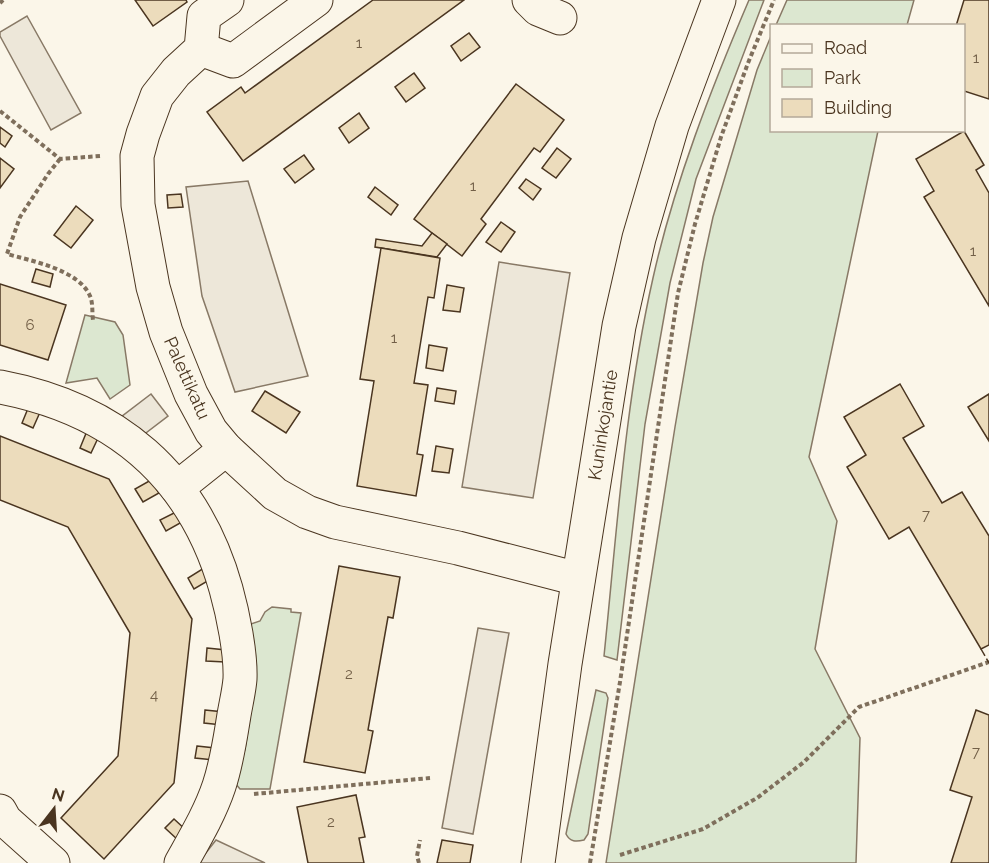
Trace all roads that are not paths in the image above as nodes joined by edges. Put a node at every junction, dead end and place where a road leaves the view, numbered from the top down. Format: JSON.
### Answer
{"nodes":[{"id":1,"x":227,"y":0,"type":"edge"},
{"id":2,"x":316,"y":0,"type":"edge"},
{"id":3,"x":529,"y":0,"type":"edge"},
{"id":4,"x":719,"y":0,"type":"edge"},
{"id":5,"x":560,"y":18,"type":"dead end"},
{"id":6,"x":201,"y":49,"type":"junction"},
{"id":7,"x":0,"y":387,"type":"edge"},
{"id":8,"x":226,"y":450,"type":"junction"},
{"id":9,"x":177,"y":488,"type":"junction"},
{"id":10,"x":578,"y":579,"type":"junction"},
{"id":11,"x":0,"y":811,"type":"edge"},
{"id":12,"x":53,"y":863,"type":"edge"},
{"id":13,"x":181,"y":863,"type":"edge"},
{"id":14,"x":538,"y":863,"type":"edge"}],
"edges":[{"from":1,"to":6,"type":"street"},
{"from":2,"to":6,"type":"street"},
{"from":3,"to":5,"type":"street"},
{"from":4,"to":10,"type":"street","name":"Kuninkojantie"},
{"from":6,"to":8,"type":"street","name":"Palettikatu"},
{"from":7,"to":9,"type":"street"},
{"from":8,"to":9,"type":"street"},
{"from":8,"to":10,"type":"street","name":"Palettikatu"},
{"from":9,"to":13,"type":"street"},
{"from":10,"to":14,"type":"street","name":"Kuninkojantie"},
{"from":11,"to":12,"type":"street"}]}
